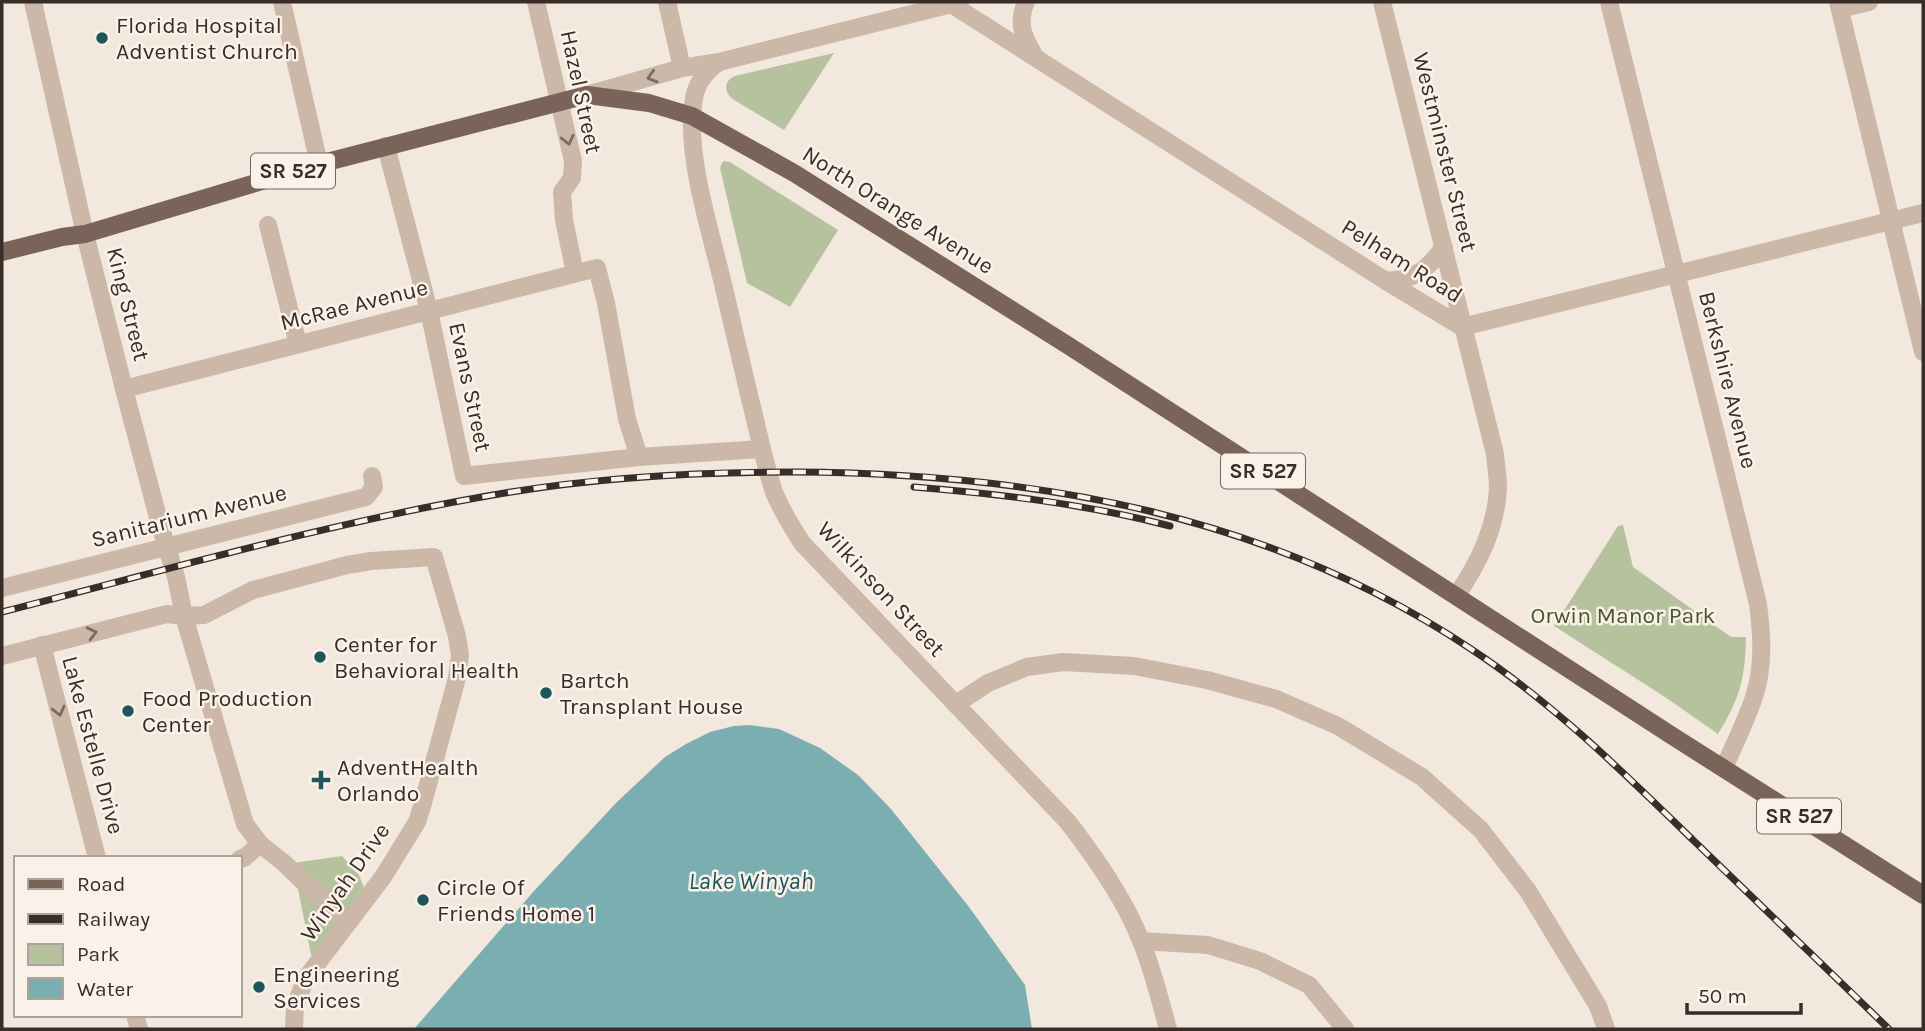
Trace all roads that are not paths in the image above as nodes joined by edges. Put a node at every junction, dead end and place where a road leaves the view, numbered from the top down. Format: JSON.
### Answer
{"nodes":[{"id":1,"x":33,"y":2,"type":"edge"},
{"id":2,"x":282,"y":2,"type":"edge"},
{"id":3,"x":536,"y":2,"type":"edge"},
{"id":4,"x":667,"y":2,"type":"edge"},
{"id":5,"x":1026,"y":2,"type":"edge"},
{"id":6,"x":1382,"y":2,"type":"edge"},
{"id":7,"x":1609,"y":2,"type":"edge"},
{"id":8,"x":1869,"y":2,"type":"edge"},
{"id":9,"x":955,"y":3,"type":"edge"},
{"id":10,"x":1839,"y":5,"type":"edge"},
{"id":11,"x":1036,"y":58,"type":"junction"},
{"id":12,"x":719,"y":62,"type":"junction"},
{"id":13,"x":682,"y":68,"type":"junction"},
{"id":14,"x":587,"y":95,"type":"junction"},
{"id":15,"x":559,"y":101,"type":"junction"},
{"id":16,"x":692,"y":116,"type":"junction"},
{"id":17,"x":386,"y":146,"type":"junction"},
{"id":18,"x":319,"y":164,"type":"junction"},
{"id":19,"x":1923,"y":213,"type":"edge"},
{"id":20,"x":1892,"y":221,"type":"junction"},
{"id":21,"x":268,"y":225,"type":"dead end"},
{"id":22,"x":85,"y":234,"type":"junction"},
{"id":23,"x":1444,"y":247,"type":"junction"},
{"id":24,"x":2,"y":252,"type":"edge"},
{"id":25,"x":575,"y":273,"type":"junction"},
{"id":26,"x":1676,"y":274,"type":"junction"},
{"id":27,"x":1386,"y":281,"type":"junction"},
{"id":28,"x":429,"y":311,"type":"junction"},
{"id":29,"x":1462,"y":327,"type":"junction"},
{"id":30,"x":298,"y":344,"type":"junction"},
{"id":31,"x":1923,"y":352,"type":"edge"},
{"id":32,"x":124,"y":389,"type":"junction"},
{"id":33,"x":762,"y":449,"type":"junction"},
{"id":34,"x":639,"y":457,"type":"junction"},
{"id":35,"x":372,"y":476,"type":"dead end"},
{"id":36,"x":167,"y":546,"type":"junction"},
{"id":37,"x":2,"y":588,"type":"edge"},
{"id":38,"x":1457,"y":595,"type":"junction"},
{"id":39,"x":184,"y":616,"type":"junction"},
{"id":40,"x":42,"y":645,"type":"junction"},
{"id":41,"x":2,"y":656,"type":"edge"},
{"id":42,"x":956,"y":704,"type":"junction"},
{"id":43,"x":1724,"y":768,"type":"junction"},
{"id":44,"x":260,"y":844,"type":"junction"},
{"id":45,"x":96,"y":856,"type":"edge"},
{"id":46,"x":242,"y":858,"type":"edge"},
{"id":47,"x":1923,"y":895,"type":"edge"},
{"id":48,"x":347,"y":924,"type":"junction"},
{"id":49,"x":1141,"y":941,"type":"junction"},
{"id":50,"x":294,"y":1029,"type":"edge"},
{"id":51,"x":1168,"y":1029,"type":"edge"},
{"id":52,"x":1345,"y":1029,"type":"edge"},
{"id":53,"x":1606,"y":1029,"type":"edge"}],
"edges":[{"from":1,"to":22,"type":"street","name":"King Street"},
{"from":2,"to":18,"type":"street"},
{"from":3,"to":15,"type":"street","name":"Hazel Street"},
{"from":4,"to":13,"type":"street"},
{"from":5,"to":11,"type":"street"},
{"from":6,"to":23,"type":"street","name":"Westminster Street"},
{"from":7,"to":26,"type":"street","name":"Berkshire Avenue"},
{"from":8,"to":10,"type":"street"},
{"from":9,"to":11,"type":"street","name":"Pelham Road"},
{"from":9,"to":12,"type":"street"},
{"from":10,"to":20,"type":"street"},
{"from":11,"to":27,"type":"street","name":"Pelham Road"},
{"from":12,"to":13,"type":"street"},
{"from":12,"to":16,"type":"street","name":"Wilkinson Street"},
{"from":13,"to":14,"type":"street","one_way":true},
{"from":14,"to":15,"type":"main road","name":"North Orange Avenue","number":"SR 527"},
{"from":14,"to":16,"type":"main road","name":"North Orange Avenue","number":"SR 527"},
{"from":15,"to":17,"type":"main road","name":"North Orange Avenue","number":"SR 527"},
{"from":15,"to":25,"type":"street","name":"Hazel Street","one_way":true},
{"from":16,"to":33,"type":"street","name":"Wilkinson Street"},
{"from":16,"to":38,"type":"main road","name":"North Orange Avenue","number":"SR 527"},
{"from":17,"to":18,"type":"main road","name":"North Orange Avenue","number":"SR 527"},
{"from":17,"to":28,"type":"street","name":"Evans Street"},
{"from":18,"to":22,"type":"main road","name":"North Orange Avenue","number":"SR 527"},
{"from":19,"to":20,"type":"street","name":"Pelham Road"},
{"from":20,"to":26,"type":"street","name":"Pelham Road"},
{"from":20,"to":31,"type":"street"},
{"from":21,"to":30,"type":"street"},
{"from":22,"to":24,"type":"main road","name":"North Orange Avenue","number":"SR 527"},
{"from":22,"to":32,"type":"street","name":"King Street"},
{"from":23,"to":27,"type":"street"},
{"from":23,"to":29,"type":"street","name":"Westminster Street"},
{"from":25,"to":28,"type":"street","name":"McRae Avenue"},
{"from":25,"to":34,"type":"street","name":"McRae Avenue"},
{"from":26,"to":29,"type":"street","name":"Pelham Road"},
{"from":26,"to":43,"type":"street","name":"Berkshire Avenue"},
{"from":27,"to":29,"type":"street","name":"Pelham Road"},
{"from":28,"to":30,"type":"street","name":"McRae Avenue"},
{"from":28,"to":34,"type":"street","name":"Evans Street"},
{"from":29,"to":38,"type":"street","name":"Westminster Street"},
{"from":30,"to":32,"type":"street","name":"McRae Avenue"},
{"from":32,"to":36,"type":"street","name":"King Street"},
{"from":33,"to":34,"type":"street"},
{"from":33,"to":42,"type":"street","name":"Wilkinson Street"},
{"from":35,"to":36,"type":"street","name":"Sanitarium Avenue"},
{"from":36,"to":37,"type":"street","name":"Sanitarium Avenue"},
{"from":36,"to":39,"type":"street","name":"King Street"},
{"from":38,"to":43,"type":"main road","name":"North Orange Avenue","number":"SR 527"},
{"from":40,"to":39,"type":"street","one_way":true},
{"from":39,"to":44,"type":"street","name":"King Street"},
{"from":39,"to":48,"type":"street","name":"Winyah Drive"},
{"from":40,"to":41,"type":"street"},
{"from":40,"to":45,"type":"street","name":"Lake Estelle Drive","one_way":true},
{"from":42,"to":49,"type":"street","name":"Wilkinson Street"},
{"from":42,"to":53,"type":"street"},
{"from":43,"to":47,"type":"main road","number":"SR 527"},
{"from":44,"to":46,"type":"street"},
{"from":44,"to":48,"type":"street","name":"King Street"},
{"from":48,"to":50,"type":"street","name":"Winyah Drive"},
{"from":49,"to":51,"type":"street","name":"Wilkinson Street"},
{"from":49,"to":52,"type":"street"}]}
